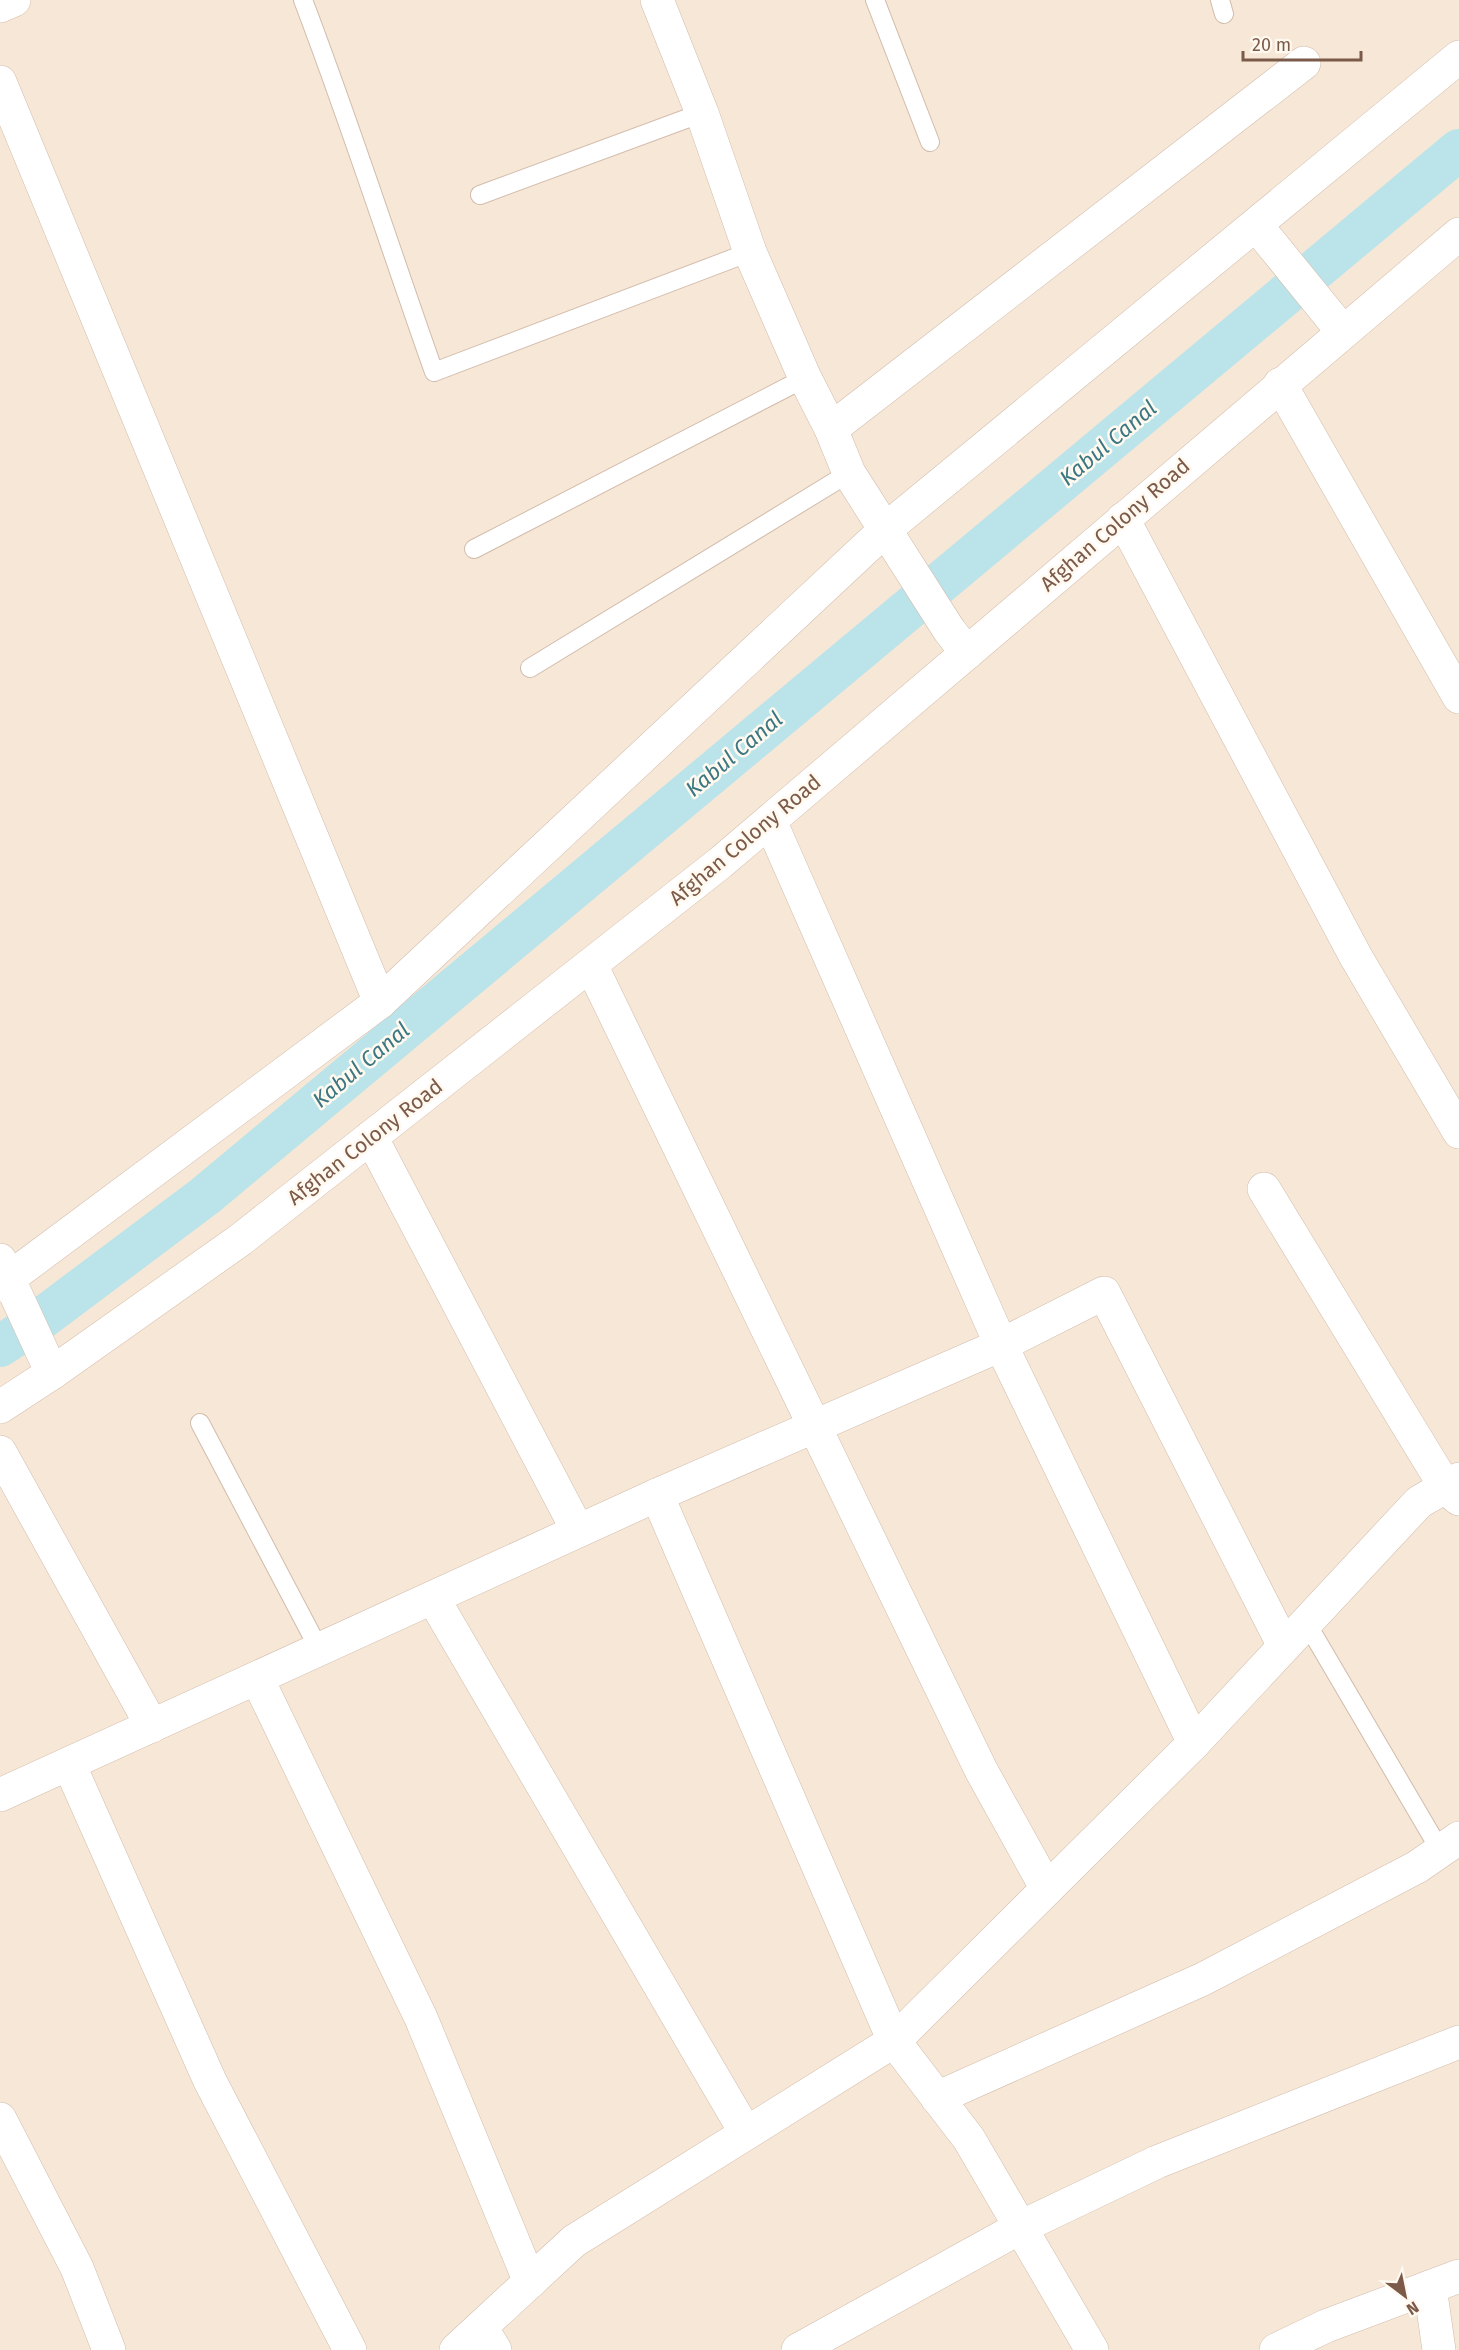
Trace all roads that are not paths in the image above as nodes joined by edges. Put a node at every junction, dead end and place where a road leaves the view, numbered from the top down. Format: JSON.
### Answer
{"nodes":[{"id":1,"x":14,"y":0,"type":"edge"},
{"id":2,"x":303,"y":0,"type":"edge"},
{"id":3,"x":657,"y":0,"type":"edge"},
{"id":4,"x":875,"y":0,"type":"edge"},
{"id":5,"x":0,"y":6,"type":"edge"},
{"id":6,"x":1459,"y":57,"type":"edge"},
{"id":7,"x":1304,"y":63,"type":"dead end"},
{"id":8,"x":0,"y":82,"type":"edge"},
{"id":9,"x":702,"y":112,"type":"junction"},
{"id":10,"x":930,"y":142,"type":"dead end"},
{"id":11,"x":480,"y":195,"type":"dead end"},
{"id":12,"x":1256,"y":225,"type":"junction"},
{"id":13,"x":1456,"y":244,"type":"edge"},
{"id":14,"x":750,"y":252,"type":"junction"},
{"id":15,"x":1343,"y":332,"type":"junction"},
{"id":16,"x":804,"y":378,"type":"junction"},
{"id":17,"x":1280,"y":384,"type":"junction"},
{"id":18,"x":831,"y":429,"type":"junction"},
{"id":19,"x":849,"y":473,"type":"junction"},
{"id":20,"x":1123,"y":519,"type":"junction"},
{"id":21,"x":891,"y":537,"type":"junction"},
{"id":22,"x":474,"y":549,"type":"dead end"},
{"id":23,"x":958,"y":641,"type":"junction"},
{"id":24,"x":530,"y":669,"type":"dead end"},
{"id":25,"x":1459,"y":697,"type":"edge"},
{"id":26,"x":770,"y":821,"type":"junction"},
{"id":27,"x":591,"y":965,"type":"junction"},
{"id":28,"x":380,"y":1002,"type":"junction"},
{"id":29,"x":1459,"y":1132,"type":"edge"},
{"id":30,"x":370,"y":1137,"type":"junction"},
{"id":31,"x":1264,"y":1189,"type":"dead end"},
{"id":32,"x":5,"y":1278,"type":"edge"},
{"id":33,"x":1001,"y":1345,"type":"junction"},
{"id":34,"x":48,"y":1366,"type":"junction"},
{"id":35,"x":0,"y":1407,"type":"edge"},
{"id":36,"x":200,"y":1423,"type":"dead end"},
{"id":37,"x":814,"y":1426,"type":"junction"},
{"id":38,"x":0,"y":1452,"type":"edge"},
{"id":39,"x":1455,"y":1489,"type":"edge"},
{"id":40,"x":657,"y":1495,"type":"junction"},
{"id":41,"x":578,"y":1531,"type":"junction"},
{"id":42,"x":433,"y":1598,"type":"junction"},
{"id":43,"x":1306,"y":1622,"type":"junction"},
{"id":44,"x":1284,"y":1646,"type":"junction"},
{"id":45,"x":319,"y":1649,"type":"junction"},
{"id":46,"x":257,"y":1678,"type":"junction"},
{"id":47,"x":152,"y":1726,"type":"junction"},
{"id":48,"x":1194,"y":1743,"type":"junction"},
{"id":49,"x":69,"y":1764,"type":"junction"},
{"id":50,"x":0,"y":1795,"type":"edge"},
{"id":51,"x":1450,"y":1844,"type":"edge"},
{"id":52,"x":1047,"y":1889,"type":"junction"},
{"id":53,"x":894,"y":2041,"type":"junction"},
{"id":54,"x":1459,"y":2042,"type":"edge"},
{"id":55,"x":937,"y":2098,"type":"junction"},
{"id":56,"x":0,"y":2119,"type":"edge"},
{"id":57,"x":746,"y":2133,"type":"junction"},
{"id":58,"x":1021,"y":2227,"type":"junction"},
{"id":59,"x":530,"y":2282,"type":"junction"},
{"id":60,"x":1445,"y":2282,"type":"edge"},
{"id":61,"x":488,"y":2339,"type":"edge"},
{"id":62,"x":109,"y":2350,"type":"edge"},
{"id":63,"x":350,"y":2350,"type":"edge"},
{"id":64,"x":456,"y":2350,"type":"edge"},
{"id":65,"x":798,"y":2350,"type":"edge"},
{"id":66,"x":1092,"y":2350,"type":"edge"},
{"id":67,"x":1276,"y":2350,"type":"edge"},
{"id":68,"x":1439,"y":2350,"type":"edge"}],
"edges":[{"from":1,"to":5,"type":"street"},
{"from":2,"to":14,"type":"lane"},
{"from":3,"to":9,"type":"street"},
{"from":4,"to":10,"type":"lane"},
{"from":6,"to":12,"type":"street"},
{"from":7,"to":18,"type":"street"},
{"from":8,"to":28,"type":"street"},
{"from":9,"to":11,"type":"lane"},
{"from":9,"to":14,"type":"street"},
{"from":12,"to":15,"type":"street"},
{"from":12,"to":21,"type":"street"},
{"from":13,"to":15,"type":"street","name":"Afghan Colony Road"},
{"from":14,"to":16,"type":"street"},
{"from":15,"to":17,"type":"street","name":"Afghan Colony Road"},
{"from":16,"to":18,"type":"street"},
{"from":16,"to":22,"type":"lane"},
{"from":17,"to":20,"type":"street","name":"Afghan Colony Road"},
{"from":17,"to":25,"type":"street"},
{"from":18,"to":19,"type":"street"},
{"from":19,"to":21,"type":"street"},
{"from":19,"to":24,"type":"lane"},
{"from":20,"to":23,"type":"street","name":"Afghan Colony Road"},
{"from":20,"to":29,"type":"street"},
{"from":21,"to":23,"type":"street"},
{"from":21,"to":28,"type":"street"},
{"from":23,"to":26,"type":"street","name":"Afghan Colony Road"},
{"from":26,"to":27,"type":"street","name":"Afghan Colony Road"},
{"from":26,"to":33,"type":"street"},
{"from":27,"to":30,"type":"street","name":"Afghan Colony Road"},
{"from":27,"to":37,"type":"street"},
{"from":28,"to":32,"type":"street"},
{"from":30,"to":34,"type":"street","name":"Afghan Colony Road"},
{"from":30,"to":41,"type":"street"},
{"from":31,"to":39,"type":"street"},
{"from":32,"to":34,"type":"street"},
{"from":33,"to":37,"type":"street"},
{"from":33,"to":44,"type":"street"},
{"from":33,"to":48,"type":"street"},
{"from":34,"to":35,"type":"street","name":"Afghan Colony Road"},
{"from":36,"to":45,"type":"lane"},
{"from":37,"to":40,"type":"street"},
{"from":37,"to":52,"type":"street"},
{"from":38,"to":47,"type":"street"},
{"from":39,"to":43,"type":"street"},
{"from":40,"to":41,"type":"street"},
{"from":40,"to":53,"type":"street"},
{"from":41,"to":42,"type":"street"},
{"from":42,"to":45,"type":"street"},
{"from":42,"to":57,"type":"street"},
{"from":43,"to":44,"type":"street"},
{"from":43,"to":51,"type":"lane"},
{"from":44,"to":48,"type":"street"},
{"from":45,"to":46,"type":"street"},
{"from":46,"to":47,"type":"street"},
{"from":46,"to":59,"type":"street"},
{"from":47,"to":49,"type":"street"},
{"from":48,"to":52,"type":"street"},
{"from":49,"to":50,"type":"street"},
{"from":49,"to":63,"type":"street"},
{"from":51,"to":55,"type":"street"},
{"from":52,"to":53,"type":"street"},
{"from":53,"to":55,"type":"street"},
{"from":53,"to":57,"type":"street"},
{"from":54,"to":58,"type":"street"},
{"from":55,"to":58,"type":"street"},
{"from":56,"to":62,"type":"street"},
{"from":57,"to":59,"type":"street"},
{"from":58,"to":65,"type":"street"},
{"from":58,"to":66,"type":"street"},
{"from":59,"to":61,"type":"street"},
{"from":60,"to":67,"type":"street"},
{"from":60,"to":68,"type":"street"},
{"from":61,"to":64,"type":"street"}]}
